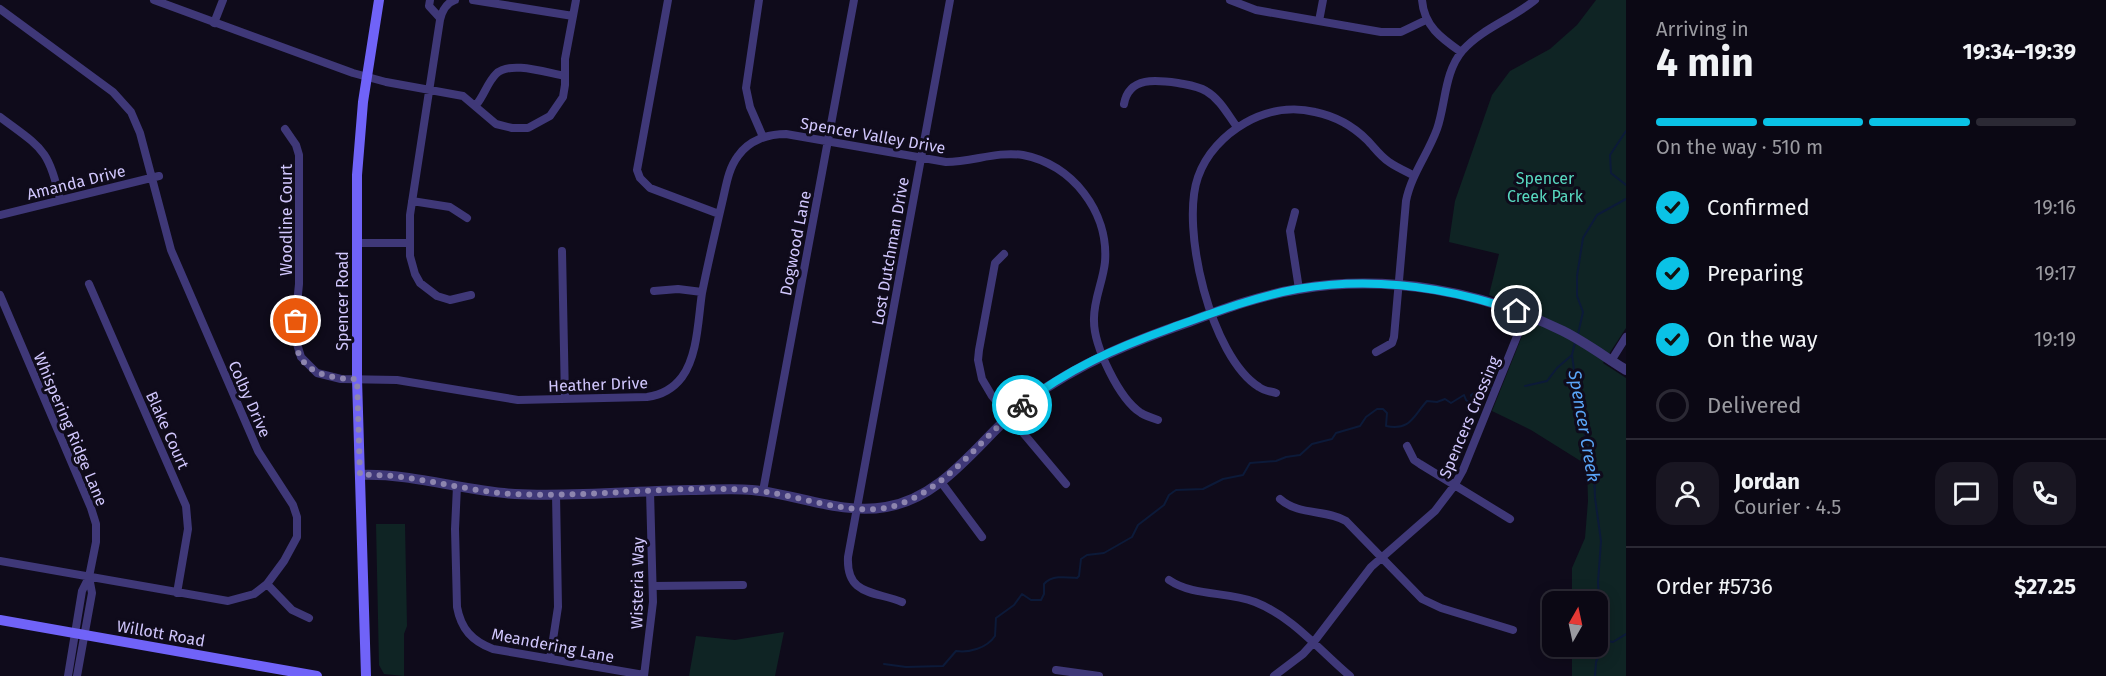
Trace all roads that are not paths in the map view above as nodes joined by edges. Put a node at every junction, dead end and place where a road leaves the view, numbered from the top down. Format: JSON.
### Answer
{"nodes":[{"id":1,"x":154,"y":0,"type":"edge"},
{"id":2,"x":223,"y":0,"type":"edge"},
{"id":3,"x":379,"y":0,"type":"edge"},
{"id":4,"x":430,"y":0,"type":"edge"},
{"id":5,"x":473,"y":0,"type":"edge"},
{"id":6,"x":576,"y":0,"type":"edge"},
{"id":7,"x":668,"y":0,"type":"edge"},
{"id":8,"x":759,"y":0,"type":"edge"},
{"id":9,"x":854,"y":0,"type":"edge"},
{"id":10,"x":950,"y":0,"type":"edge"},
{"id":11,"x":1230,"y":0,"type":"edge"},
{"id":12,"x":1323,"y":0,"type":"edge"},
{"id":13,"x":1422,"y":0,"type":"edge"},
{"id":14,"x":1535,"y":0,"type":"edge"},
{"id":15,"x":450,"y":1,"type":"edge"},
{"id":16,"x":0,"y":9,"type":"edge"},
{"id":17,"x":573,"y":16,"type":"junction"},
{"id":18,"x":440,"y":18,"type":"junction"},
{"id":19,"x":1426,"y":20,"type":"junction"},
{"id":20,"x":1319,"y":21,"type":"junction"},
{"id":21,"x":214,"y":23,"type":"junction"},
{"id":22,"x":1461,"y":52,"type":"junction"},
{"id":23,"x":565,"y":76,"type":"junction"},
{"id":24,"x":367,"y":77,"type":"junction"},
{"id":25,"x":428,"y":89,"type":"junction"},
{"id":26,"x":1124,"y":104,"type":"dead end"},
{"id":27,"x":476,"y":105,"type":"junction"},
{"id":28,"x":0,"y":117,"type":"edge"},
{"id":29,"x":1237,"y":127,"type":"junction"},
{"id":30,"x":285,"y":129,"type":"dead end"},
{"id":31,"x":763,"y":137,"type":"junction"},
{"id":32,"x":828,"y":141,"type":"junction"},
{"id":33,"x":921,"y":158,"type":"junction"},
{"id":34,"x":1413,"y":175,"type":"junction"},
{"id":35,"x":155,"y":176,"type":"junction"},
{"id":36,"x":60,"y":200,"type":"junction"},
{"id":37,"x":412,"y":201,"type":"junction"},
{"id":38,"x":1295,"y":212,"type":"dead end"},
{"id":39,"x":719,"y":214,"type":"junction"},
{"id":40,"x":0,"y":215,"type":"edge"},
{"id":41,"x":467,"y":218,"type":"dead end"},
{"id":42,"x":357,"y":243,"type":"junction"},
{"id":43,"x":410,"y":243,"type":"junction"},
{"id":44,"x":562,"y":251,"type":"dead end"},
{"id":45,"x":1004,"y":254,"type":"dead end"},
{"id":46,"x":89,"y":284,"type":"dead end"},
{"id":47,"x":1399,"y":285,"type":"junction"},
{"id":48,"x":1299,"y":289,"type":"junction"},
{"id":49,"x":654,"y":291,"type":"dead end"},
{"id":50,"x":702,"y":292,"type":"junction"},
{"id":51,"x":0,"y":295,"type":"edge"},
{"id":52,"x":471,"y":295,"type":"dead end"},
{"id":53,"x":1211,"y":314,"type":"junction"},
{"id":54,"x":1526,"y":314,"type":"junction"},
{"id":55,"x":1626,"y":337,"type":"edge"},
{"id":56,"x":1377,"y":352,"type":"dead end"},
{"id":57,"x":1102,"y":355,"type":"junction"},
{"id":58,"x":1611,"y":361,"type":"junction"},
{"id":59,"x":1626,"y":370,"type":"edge"},
{"id":60,"x":357,"y":379,"type":"junction"},
{"id":61,"x":1276,"y":393,"type":"dead end"},
{"id":62,"x":565,"y":399,"type":"junction"},
{"id":63,"x":1009,"y":415,"type":"junction"},
{"id":64,"x":1158,"y":420,"type":"dead end"},
{"id":65,"x":1407,"y":446,"type":"dead end"},
{"id":66,"x":360,"y":475,"type":"junction"},
{"id":67,"x":941,"y":482,"type":"junction"},
{"id":68,"x":1066,"y":484,"type":"dead end"},
{"id":69,"x":457,"y":486,"type":"junction"},
{"id":70,"x":1454,"y":486,"type":"junction"},
{"id":71,"x":650,"y":491,"type":"junction"},
{"id":72,"x":763,"y":491,"type":"junction"},
{"id":73,"x":556,"y":494,"type":"junction"},
{"id":74,"x":1280,"y":499,"type":"dead end"},
{"id":75,"x":857,"y":508,"type":"junction"},
{"id":76,"x":1510,"y":519,"type":"dead end"},
{"id":77,"x":982,"y":537,"type":"dead end"},
{"id":78,"x":1381,"y":557,"type":"junction"},
{"id":79,"x":0,"y":561,"type":"edge"},
{"id":80,"x":89,"y":577,"type":"junction"},
{"id":81,"x":1169,"y":580,"type":"dead end"},
{"id":82,"x":267,"y":584,"type":"junction"},
{"id":83,"x":742,"y":585,"type":"dead end"},
{"id":84,"x":653,"y":586,"type":"junction"},
{"id":85,"x":177,"y":593,"type":"junction"},
{"id":86,"x":902,"y":602,"type":"dead end"},
{"id":87,"x":309,"y":618,"type":"dead end"},
{"id":88,"x":0,"y":620,"type":"edge"},
{"id":89,"x":1513,"y":630,"type":"dead end"},
{"id":90,"x":80,"y":633,"type":"junction"},
{"id":91,"x":1314,"y":643,"type":"junction"},
{"id":92,"x":550,"y":659,"type":"junction"},
{"id":93,"x":1056,"y":670,"type":"dead end"},
{"id":94,"x":68,"y":676,"type":"edge"},
{"id":95,"x":77,"y":676,"type":"edge"},
{"id":96,"x":317,"y":676,"type":"edge"},
{"id":97,"x":366,"y":676,"type":"edge"},
{"id":98,"x":644,"y":676,"type":"edge"},
{"id":99,"x":1099,"y":676,"type":"edge"},
{"id":100,"x":1274,"y":676,"type":"edge"},
{"id":101,"x":1350,"y":676,"type":"edge"}],
"edges":[{"from":1,"to":21,"type":"street"},
{"from":2,"to":21,"type":"street"},
{"from":3,"to":24,"type":"main road","name":"Spencer Road"},
{"from":4,"to":18,"type":"street"},
{"from":5,"to":17,"type":"street"},
{"from":6,"to":17,"type":"street"},
{"from":7,"to":39,"type":"street"},
{"from":8,"to":31,"type":"street"},
{"from":9,"to":32,"type":"street","name":"Dogwood Lane"},
{"from":10,"to":33,"type":"street","name":"Lost Dutchman Drive"},
{"from":11,"to":20,"type":"street"},
{"from":12,"to":20,"type":"street"},
{"from":13,"to":19,"type":"street"},
{"from":14,"to":22,"type":"street"},
{"from":15,"to":18,"type":"street"},
{"from":16,"to":35,"type":"street","name":"Colby Drive"},
{"from":17,"to":23,"type":"street"},
{"from":18,"to":25,"type":"street"},
{"from":19,"to":20,"type":"street"},
{"from":19,"to":22,"type":"street"},
{"from":21,"to":24,"type":"street"},
{"from":22,"to":34,"type":"street"},
{"from":23,"to":27,"type":"street"},
{"from":23,"to":27,"type":"street"},
{"from":24,"to":25,"type":"street"},
{"from":24,"to":42,"type":"main road","name":"Spencer Road"},
{"from":25,"to":27,"type":"street"},
{"from":25,"to":37,"type":"street"},
{"from":26,"to":29,"type":"street"},
{"from":28,"to":36,"type":"street"},
{"from":29,"to":34,"type":"street"},
{"from":29,"to":53,"type":"street"},
{"from":30,"to":60,"type":"street","name":"Woodline Court"},
{"from":31,"to":32,"type":"street","name":"Spencer Valley Drive"},
{"from":31,"to":39,"type":"street","name":"Heather Drive"},
{"from":32,"to":33,"type":"street","name":"Spencer Valley Drive"},
{"from":32,"to":72,"type":"street","name":"Dogwood Lane"},
{"from":33,"to":57,"type":"street","name":"Spencer Valley Drive"},
{"from":33,"to":75,"type":"street","name":"Lost Dutchman Drive"},
{"from":34,"to":47,"type":"street"},
{"from":35,"to":36,"type":"street","name":"Amanda Drive"},
{"from":35,"to":82,"type":"street","name":"Colby Drive"},
{"from":36,"to":40,"type":"street","name":"Amanda Drive"},
{"from":37,"to":41,"type":"street"},
{"from":37,"to":43,"type":"street"},
{"from":38,"to":48,"type":"street"},
{"from":39,"to":50,"type":"street","name":"Heather Drive"},
{"from":42,"to":43,"type":"street"},
{"from":42,"to":60,"type":"main road","name":"Spencer Road"},
{"from":43,"to":52,"type":"street"},
{"from":44,"to":62,"type":"street"},
{"from":45,"to":63,"type":"street"},
{"from":46,"to":85,"type":"street","name":"Blake Court"},
{"from":47,"to":48,"type":"street"},
{"from":47,"to":54,"type":"street"},
{"from":47,"to":56,"type":"street"},
{"from":48,"to":53,"type":"street"},
{"from":49,"to":50,"type":"street"},
{"from":50,"to":62,"type":"street","name":"Heather Drive"},
{"from":51,"to":80,"type":"street","name":"Whispering Ridge Lane"},
{"from":53,"to":57,"type":"street"},
{"from":53,"to":61,"type":"street"},
{"from":54,"to":58,"type":"street"},
{"from":54,"to":70,"type":"street","name":"Spencers Crossing"},
{"from":55,"to":58,"type":"street"},
{"from":57,"to":63,"type":"street"},
{"from":57,"to":64,"type":"street","name":"Spencer Valley Drive"},
{"from":58,"to":59,"type":"street"},
{"from":60,"to":62,"type":"street","name":"Heather Drive"},
{"from":60,"to":66,"type":"main road","name":"Spencer Road"},
{"from":63,"to":67,"type":"street"},
{"from":63,"to":68,"type":"street"},
{"from":65,"to":70,"type":"street"},
{"from":66,"to":69,"type":"street"},
{"from":66,"to":97,"type":"main road","name":"Spencer Road"},
{"from":67,"to":75,"type":"street"},
{"from":67,"to":77,"type":"street"},
{"from":69,"to":73,"type":"street"},
{"from":69,"to":92,"type":"street","name":"Meandering Lane"},
{"from":70,"to":76,"type":"street"},
{"from":70,"to":78,"type":"street","name":"Spencers Crossing"},
{"from":71,"to":72,"type":"street"},
{"from":71,"to":73,"type":"street"},
{"from":71,"to":84,"type":"street","name":"Wisteria Way"},
{"from":72,"to":75,"type":"street"},
{"from":73,"to":92,"type":"street"},
{"from":74,"to":78,"type":"street"},
{"from":75,"to":86,"type":"street","name":"Lost Dutchman Drive"},
{"from":78,"to":89,"type":"street"},
{"from":78,"to":91,"type":"street","name":"Spencers Crossing"},
{"from":79,"to":80,"type":"street","name":"Colby Drive"},
{"from":80,"to":85,"type":"street","name":"Colby Drive"},
{"from":80,"to":90,"type":"street","name":"Whispering Ridge Lane"},
{"from":81,"to":91,"type":"street"},
{"from":82,"to":85,"type":"street","name":"Colby Drive"},
{"from":82,"to":87,"type":"street"},
{"from":83,"to":84,"type":"street"},
{"from":84,"to":98,"type":"street","name":"Wisteria Way"},
{"from":88,"to":90,"type":"main road","name":"Willott Road"},
{"from":90,"to":94,"type":"street","name":"Whispering Ridge Lane"},
{"from":90,"to":95,"type":"street","name":"Whispering Ridge Lane"},
{"from":90,"to":96,"type":"main road","name":"Willott Road"},
{"from":91,"to":100,"type":"street","name":"Spencers Crossing"},
{"from":91,"to":101,"type":"street"},
{"from":92,"to":98,"type":"street","name":"Meandering Lane"},
{"from":93,"to":99,"type":"street"}]}
